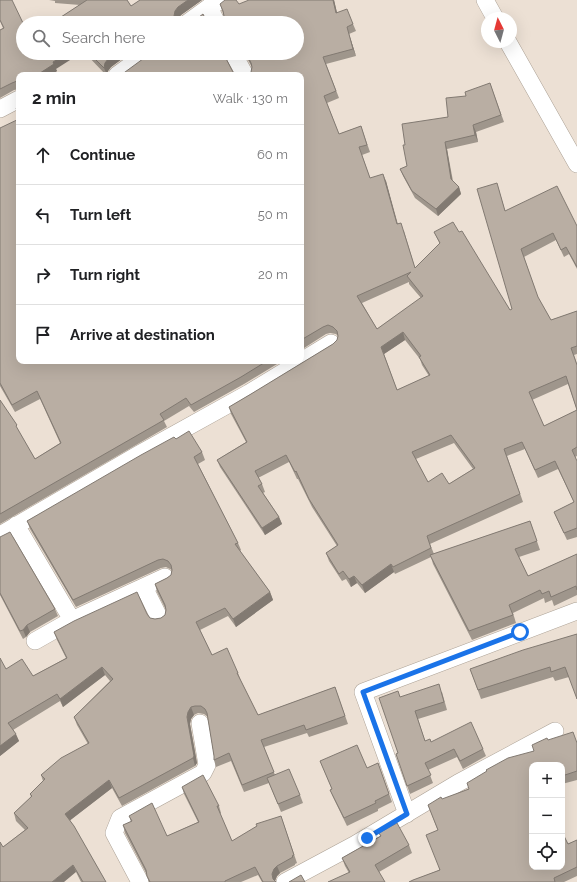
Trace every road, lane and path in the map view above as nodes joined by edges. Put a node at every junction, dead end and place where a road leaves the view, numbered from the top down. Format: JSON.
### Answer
{"nodes":[{"id":1,"x":485,"y":0,"type":"edge"},
{"id":2,"x":216,"y":4,"type":"edge"},
{"id":3,"x":492,"y":12,"type":"edge"},
{"id":4,"x":198,"y":16,"type":"edge"},
{"id":5,"x":217,"y":16,"type":"edge"},
{"id":6,"x":511,"y":48,"type":"edge"},
{"id":7,"x":138,"y":60,"type":"edge"},
{"id":8,"x":237,"y":60,"type":"edge"},
{"id":9,"x":122,"y":72,"type":"edge"},
{"id":10,"x":243,"y":72,"type":"edge"},
{"id":11,"x":16,"y":101,"type":"edge"},
{"id":12,"x":0,"y":109,"type":"edge"},
{"id":13,"x":577,"y":164,"type":"edge"},
{"id":14,"x":331,"y":343,"type":"edge"},
{"id":15,"x":304,"y":359,"type":"edge"},
{"id":16,"x":297,"y":364,"type":"edge"},
{"id":17,"x":16,"y":525,"type":"junction"},
{"id":18,"x":0,"y":535,"type":"edge"},
{"id":19,"x":165,"y":577,"type":"edge"},
{"id":20,"x":144,"y":587,"type":"junction"},
{"id":21,"x":577,"y":611,"type":"edge"},
{"id":22,"x":159,"y":616,"type":"dead end"},
{"id":23,"x":72,"y":620,"type":"junction"},
{"id":24,"x":35,"y":641,"type":"dead end"},
{"id":25,"x":200,"y":723,"type":"dead end"},
{"id":26,"x":555,"y":731,"type":"dead end"},
{"id":27,"x":407,"y":814,"type":"junction"},
{"id":28,"x":140,"y":882,"type":"edge"},
{"id":29,"x":286,"y":882,"type":"edge"}],
"edges":[{"from":1,"to":3,"type":"street"},
{"from":2,"to":4,"type":"street"},
{"from":2,"to":5,"type":"street"},
{"from":6,"to":13,"type":"street"},
{"from":7,"to":9,"type":"street"},
{"from":8,"to":10,"type":"street"},
{"from":11,"to":12,"type":"street"},
{"from":14,"to":15,"type":"street"},
{"from":16,"to":17,"type":"street"},
{"from":17,"to":18,"type":"street"},
{"from":17,"to":23,"type":"street"},
{"from":19,"to":20,"type":"street"},
{"from":20,"to":22,"type":"street"},
{"from":20,"to":23,"type":"street"},
{"from":21,"to":27,"type":"street"},
{"from":23,"to":24,"type":"street"},
{"from":25,"to":28,"type":"street"},
{"from":26,"to":27,"type":"street"},
{"from":27,"to":29,"type":"street"}]}
